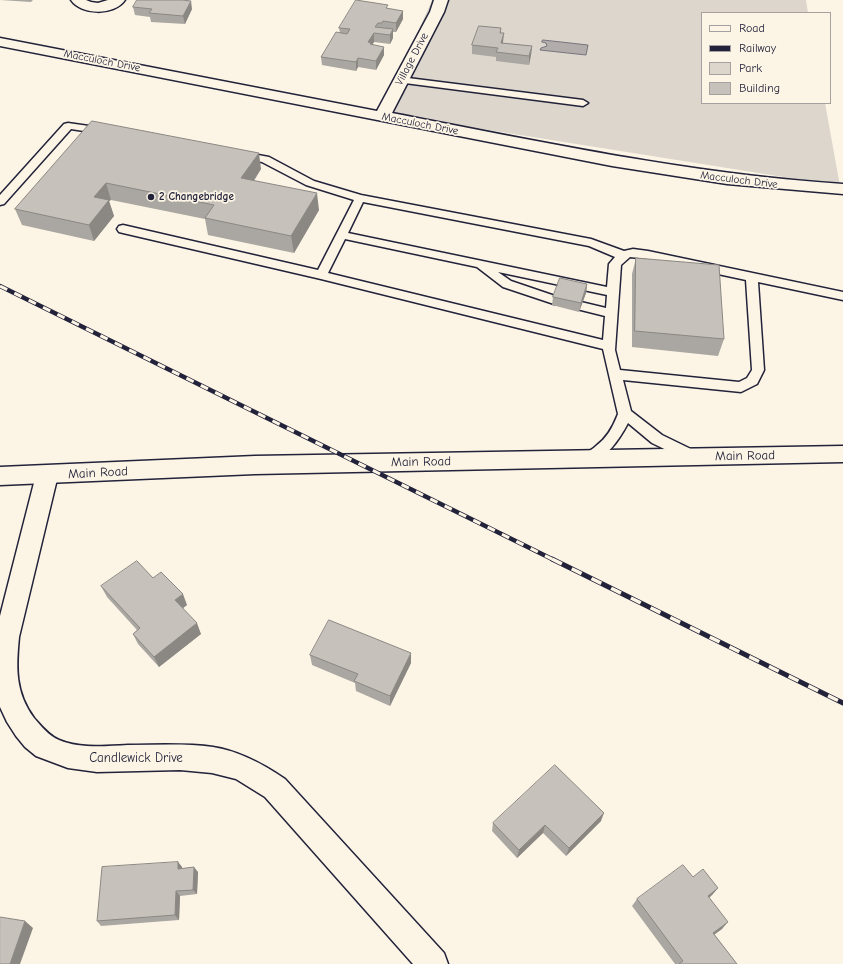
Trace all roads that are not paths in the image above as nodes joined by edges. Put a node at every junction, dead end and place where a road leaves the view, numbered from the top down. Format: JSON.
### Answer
{"nodes":[{"id":1,"x":78,"y":0,"type":"edge"},
{"id":2,"x":118,"y":0,"type":"edge"},
{"id":3,"x":440,"y":0,"type":"edge"},
{"id":4,"x":0,"y":42,"type":"edge"},
{"id":5,"x":400,"y":80,"type":"junction"},
{"id":6,"x":583,"y":103,"type":"dead end"},
{"id":7,"x":382,"y":116,"type":"junction"},
{"id":8,"x":114,"y":133,"type":"edge"},
{"id":9,"x":235,"y":154,"type":"edge"},
{"id":10,"x":843,"y":189,"type":"edge"},
{"id":11,"x":360,"y":198,"type":"junction"},
{"id":12,"x":0,"y":202,"type":"edge"},
{"id":13,"x":123,"y":229,"type":"dead end"},
{"id":14,"x":342,"y":235,"type":"junction"},
{"id":15,"x":622,"y":255,"type":"junction"},
{"id":16,"x":476,"y":263,"type":"junction"},
{"id":17,"x":321,"y":275,"type":"junction"},
{"id":18,"x":752,"y":277,"type":"junction"},
{"id":19,"x":556,"y":296,"type":"edge"},
{"id":20,"x":843,"y":296,"type":"edge"},
{"id":21,"x":582,"y":302,"type":"edge"},
{"id":22,"x":612,"y":303,"type":"junction"},
{"id":23,"x":609,"y":346,"type":"junction"},
{"id":24,"x":614,"y":374,"type":"junction"},
{"id":25,"x":625,"y":414,"type":"junction"},
{"id":26,"x":843,"y":454,"type":"edge"},
{"id":27,"x":694,"y":457,"type":"junction"},
{"id":28,"x":588,"y":459,"type":"junction"},
{"id":29,"x":46,"y":475,"type":"junction"},
{"id":30,"x":0,"y":476,"type":"edge"},
{"id":31,"x":433,"y":964,"type":"edge"}],
"edges":[{"from":1,"to":2,"type":"street"},
{"from":3,"to":5,"type":"street","name":"Village Drive"},
{"from":4,"to":7,"type":"street","name":"Macculoch Drive"},
{"from":5,"to":6,"type":"lane"},
{"from":5,"to":7,"type":"street","name":"Village Drive"},
{"from":7,"to":10,"type":"street","name":"Macculoch Drive"},
{"from":8,"to":12,"type":"lane"},
{"from":9,"to":11,"type":"lane"},
{"from":11,"to":14,"type":"lane"},
{"from":11,"to":15,"type":"lane"},
{"from":13,"to":17,"type":"lane"},
{"from":14,"to":16,"type":"lane"},
{"from":14,"to":17,"type":"lane"},
{"from":15,"to":18,"type":"lane"},
{"from":15,"to":22,"type":"lane"},
{"from":16,"to":19,"type":"lane"},
{"from":16,"to":22,"type":"lane"},
{"from":17,"to":23,"type":"lane"},
{"from":18,"to":20,"type":"lane"},
{"from":18,"to":24,"type":"lane"},
{"from":21,"to":22,"type":"lane"},
{"from":22,"to":23,"type":"lane"},
{"from":23,"to":24,"type":"lane"},
{"from":24,"to":25,"type":"lane"},
{"from":25,"to":27,"type":"lane"},
{"from":25,"to":28,"type":"lane"},
{"from":26,"to":27,"type":"street","name":"Main Road"},
{"from":27,"to":28,"type":"street","name":"Main Road"},
{"from":28,"to":29,"type":"street","name":"Main Road"},
{"from":29,"to":30,"type":"street","name":"Main Road"},
{"from":29,"to":31,"type":"street","name":"Candlewick Drive"}]}
